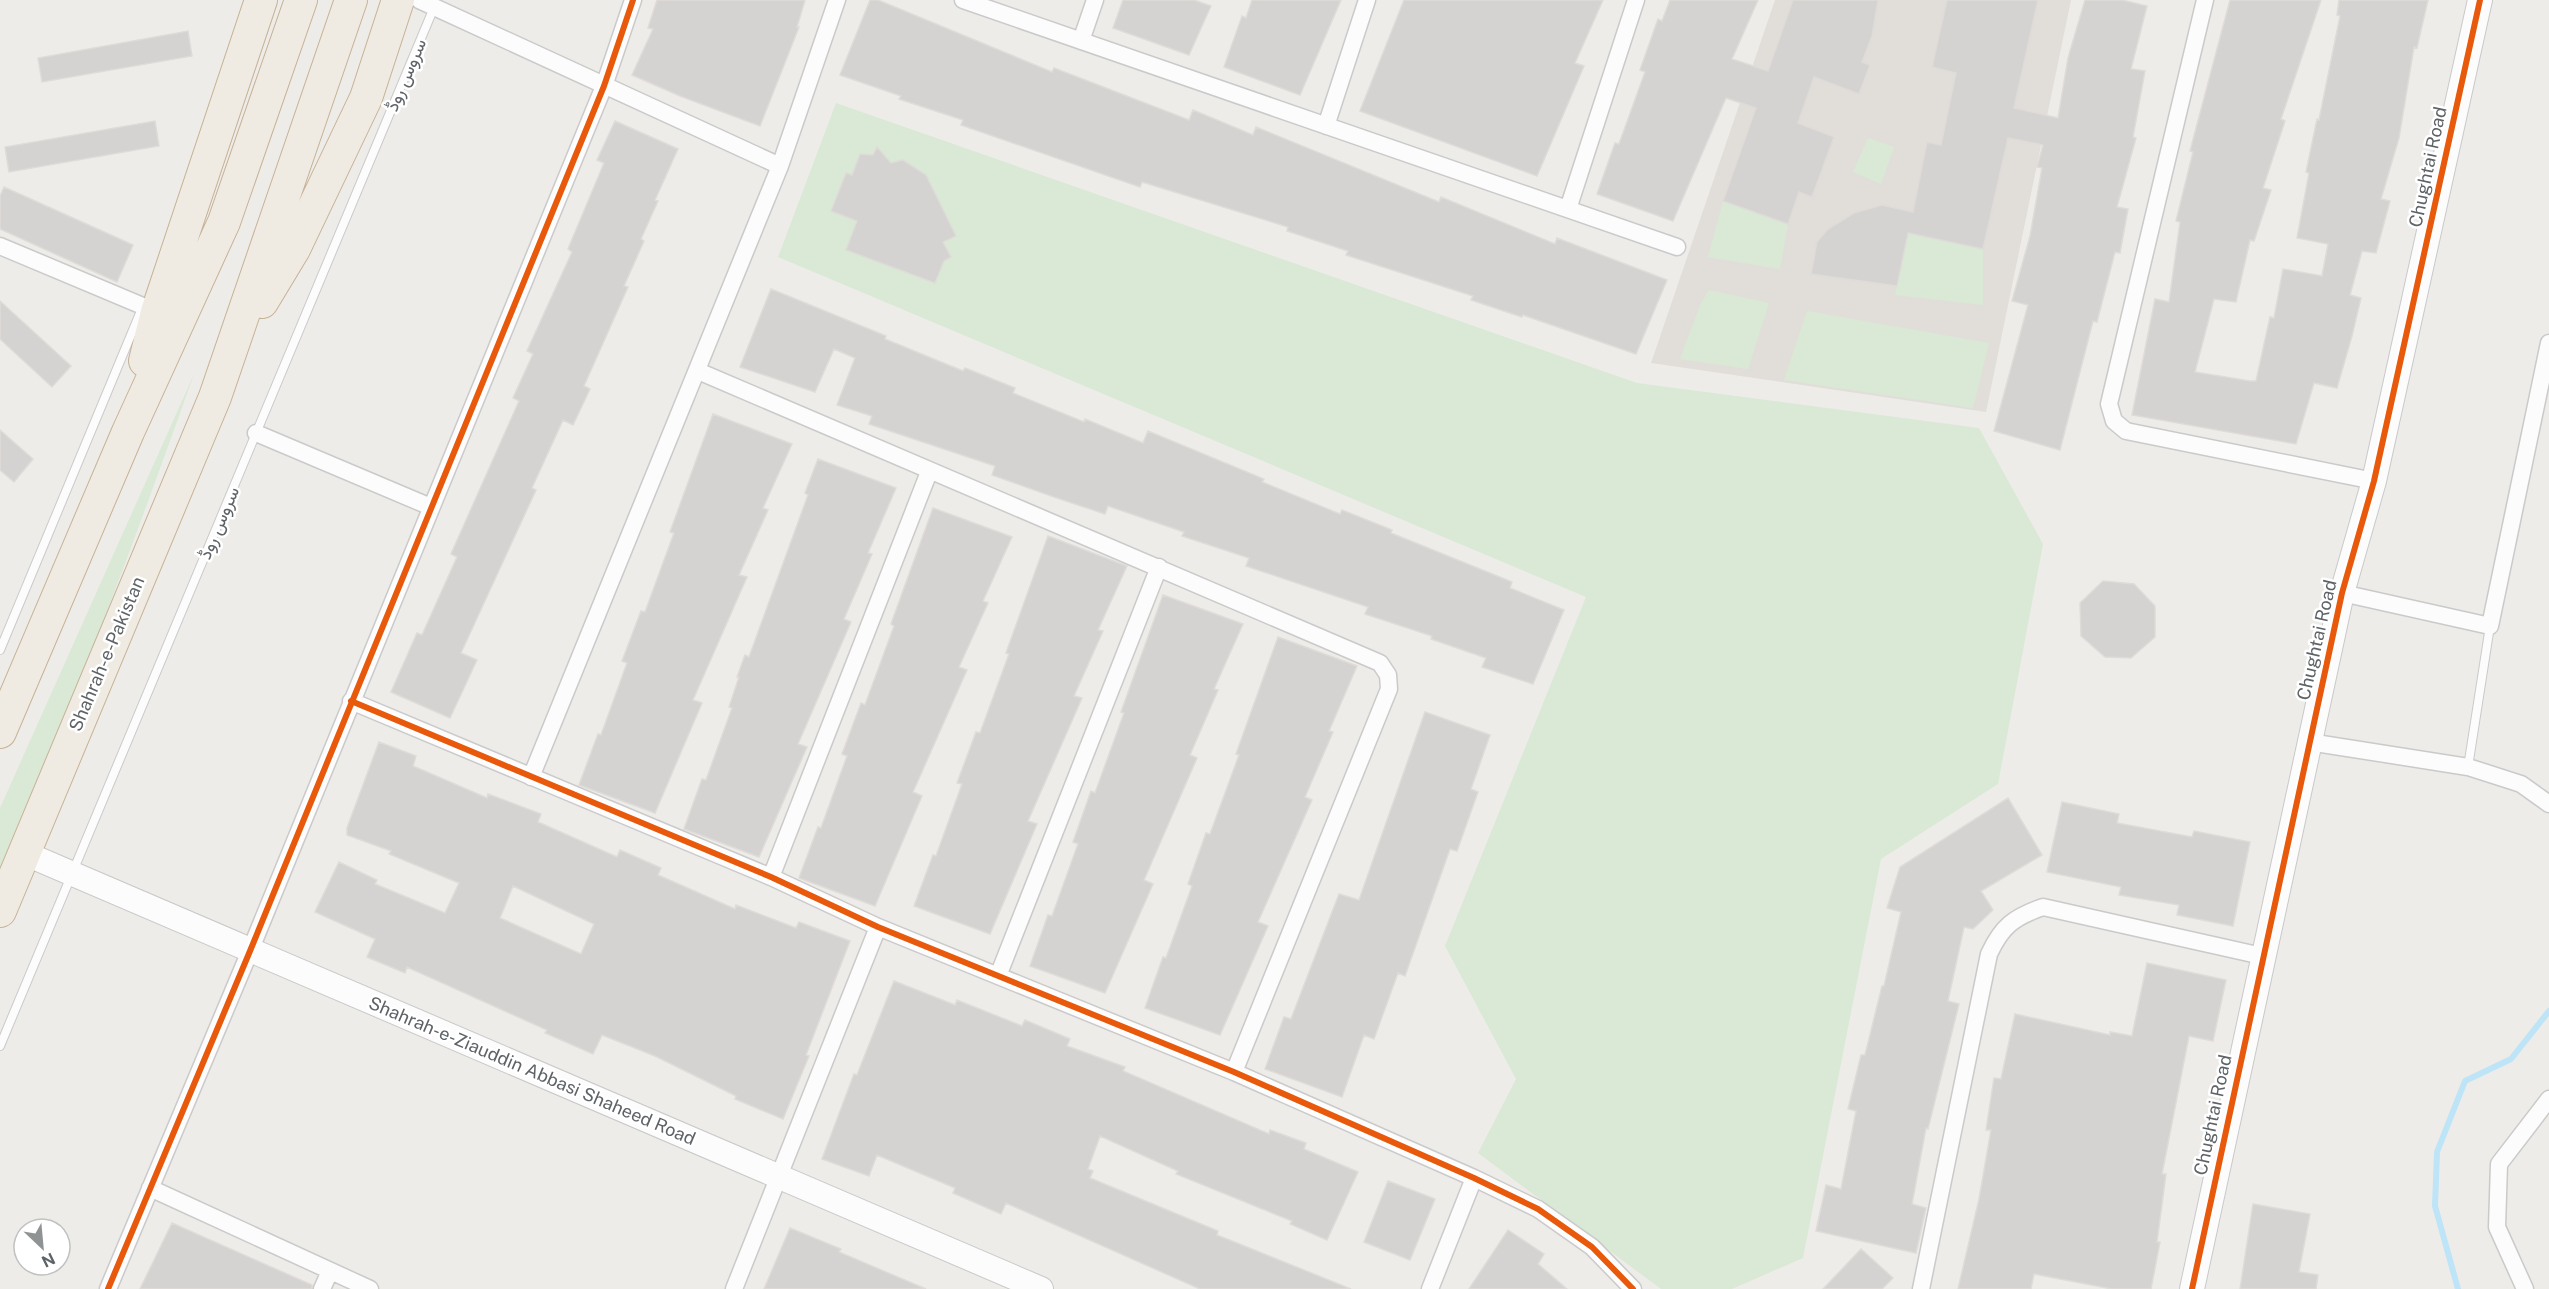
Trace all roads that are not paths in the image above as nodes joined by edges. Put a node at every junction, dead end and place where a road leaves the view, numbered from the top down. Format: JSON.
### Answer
{"nodes":[{"id":1,"x":261,"y":0,"type":"edge"},
{"id":2,"x":301,"y":0,"type":"edge"},
{"id":3,"x":351,"y":0,"type":"edge"},
{"id":4,"x":398,"y":0,"type":"edge"},
{"id":5,"x":633,"y":0,"type":"edge"},
{"id":6,"x":837,"y":0,"type":"edge"},
{"id":7,"x":963,"y":0,"type":"edge"},
{"id":8,"x":1095,"y":0,"type":"edge"},
{"id":9,"x":1367,"y":0,"type":"edge"},
{"id":10,"x":1636,"y":0,"type":"edge"},
{"id":11,"x":2205,"y":0,"type":"edge"},
{"id":12,"x":2481,"y":0,"type":"edge"},
{"id":13,"x":430,"y":2,"type":"edge"},
{"id":14,"x":1081,"y":41,"type":"junction"},
{"id":15,"x":604,"y":86,"type":"junction"},
{"id":16,"x":1326,"y":126,"type":"junction"},
{"id":17,"x":780,"y":166,"type":"junction"},
{"id":18,"x":1568,"y":209,"type":"junction"},
{"id":19,"x":0,"y":246,"type":"edge"},
{"id":20,"x":1677,"y":247,"type":"dead end"},
{"id":21,"x":150,"y":309,"type":"junction"},
{"id":22,"x":2549,"y":343,"type":"edge"},
{"id":23,"x":231,"y":353,"type":"junction"},
{"id":24,"x":698,"y":371,"type":"junction"},
{"id":25,"x":128,"y":432,"type":"junction"},
{"id":26,"x":256,"y":433,"type":"junction"},
{"id":27,"x":929,"y":472,"type":"junction"},
{"id":28,"x":2374,"y":481,"type":"junction"},
{"id":29,"x":431,"y":507,"type":"junction"},
{"id":30,"x":1159,"y":567,"type":"junction"},
{"id":31,"x":2342,"y":593,"type":"junction"},
{"id":32,"x":2490,"y":626,"type":"junction"},
{"id":33,"x":0,"y":650,"type":"edge"},
{"id":34,"x":351,"y":700,"type":"junction"},
{"id":35,"x":0,"y":732,"type":"edge"},
{"id":36,"x":2309,"y":742,"type":"junction"},
{"id":37,"x":2468,"y":767,"type":"junction"},
{"id":38,"x":531,"y":777,"type":"junction"},
{"id":39,"x":2549,"y":804,"type":"edge"},
{"id":40,"x":24,"y":853,"type":"junction"},
{"id":41,"x":73,"y":874,"type":"junction"},
{"id":42,"x":771,"y":878,"type":"junction"},
{"id":43,"x":0,"y":911,"type":"edge"},
{"id":44,"x":878,"y":927,"type":"junction"},
{"id":45,"x":250,"y":951,"type":"junction"},
{"id":46,"x":2262,"y":956,"type":"junction"},
{"id":47,"x":998,"y":976,"type":"junction"},
{"id":48,"x":0,"y":1046,"type":"edge"},
{"id":49,"x":1234,"y":1072,"type":"junction"},
{"id":50,"x":2549,"y":1099,"type":"edge"},
{"id":51,"x":780,"y":1177,"type":"junction"},
{"id":52,"x":1474,"y":1179,"type":"junction"},
{"id":53,"x":150,"y":1188,"type":"junction"},
{"id":54,"x":330,"y":1271,"type":"junction"},
{"id":55,"x":108,"y":1289,"type":"edge"},
{"id":56,"x":322,"y":1289,"type":"edge"},
{"id":57,"x":370,"y":1289,"type":"edge"},
{"id":58,"x":734,"y":1289,"type":"edge"},
{"id":59,"x":1041,"y":1289,"type":"edge"},
{"id":60,"x":1430,"y":1289,"type":"edge"},
{"id":61,"x":1633,"y":1289,"type":"edge"},
{"id":62,"x":1921,"y":1289,"type":"edge"},
{"id":63,"x":2192,"y":1289,"type":"edge"},
{"id":64,"x":2525,"y":1289,"type":"edge"}],
"edges":[{"from":1,"to":21,"type":"highway"},
{"from":2,"to":25,"type":"highway"},
{"from":3,"to":23,"type":"highway"},
{"from":4,"to":23,"type":"highway"},
{"from":5,"to":15,"type":"street"},
{"from":6,"to":17,"type":"street"},
{"from":7,"to":14,"type":"street"},
{"from":8,"to":14,"type":"street"},
{"from":9,"to":16,"type":"street"},
{"from":10,"to":18,"type":"street"},
{"from":11,"to":28,"type":"street"},
{"from":12,"to":28,"type":"street","name":"Chughtai Road"},
{"from":13,"to":15,"type":"street"},
{"from":13,"to":26,"type":"lane","name":"سروس روڈ"},
{"from":14,"to":16,"type":"street"},
{"from":15,"to":17,"type":"street"},
{"from":15,"to":29,"type":"street"},
{"from":16,"to":18,"type":"street"},
{"from":17,"to":24,"type":"street"},
{"from":18,"to":20,"type":"street"},
{"from":19,"to":21,"type":"street"},
{"from":21,"to":25,"type":"highway"},
{"from":21,"to":33,"type":"lane"},
{"from":22,"to":32,"type":"street"},
{"from":23,"to":40,"type":"highway","name":"Shahrah-e-Pakistan"},
{"from":24,"to":27,"type":"street"},
{"from":24,"to":38,"type":"street"},
{"from":25,"to":35,"type":"highway"},
{"from":26,"to":29,"type":"street"},
{"from":26,"to":41,"type":"lane","name":"سروس روڈ"},
{"from":27,"to":30,"type":"street"},
{"from":27,"to":42,"type":"street"},
{"from":28,"to":31,"type":"street","name":"Chughtai Road"},
{"from":29,"to":34,"type":"street"},
{"from":30,"to":47,"type":"street"},
{"from":30,"to":49,"type":"street"},
{"from":31,"to":32,"type":"street"},
{"from":31,"to":36,"type":"street","name":"Chughtai Road"},
{"from":32,"to":37,"type":"lane"},
{"from":34,"to":38,"type":"street"},
{"from":34,"to":45,"type":"street"},
{"from":36,"to":37,"type":"street"},
{"from":36,"to":46,"type":"street","name":"Chughtai Road"},
{"from":37,"to":39,"type":"street"},
{"from":38,"to":42,"type":"street"},
{"from":40,"to":41,"type":"street","name":"Shahrah-e-Ziauddin Abbasi Shaheed Road"},
{"from":40,"to":43,"type":"highway","name":"Shahrah-e-Pakistan"},
{"from":41,"to":45,"type":"street","name":"Shahrah-e-Ziauddin Abbasi Shaheed Road"},
{"from":41,"to":48,"type":"lane","name":"سروس روڈ"},
{"from":42,"to":44,"type":"street"},
{"from":44,"to":47,"type":"street"},
{"from":44,"to":51,"type":"street"},
{"from":45,"to":51,"type":"street","name":"Shahrah-e-Ziauddin Abbasi Shaheed Road"},
{"from":45,"to":53,"type":"street"},
{"from":46,"to":62,"type":"street"},
{"from":46,"to":63,"type":"street","name":"Chughtai Road"},
{"from":47,"to":49,"type":"street"},
{"from":49,"to":52,"type":"street"},
{"from":50,"to":64,"type":"street"},
{"from":51,"to":58,"type":"street"},
{"from":51,"to":59,"type":"street","name":"Shahrah-e-Ziauddin Abbasi Shaheed Road"},
{"from":52,"to":60,"type":"street"},
{"from":52,"to":61,"type":"street"},
{"from":53,"to":54,"type":"street"},
{"from":53,"to":55,"type":"street"},
{"from":54,"to":56,"type":"street"},
{"from":54,"to":57,"type":"street"}]}
